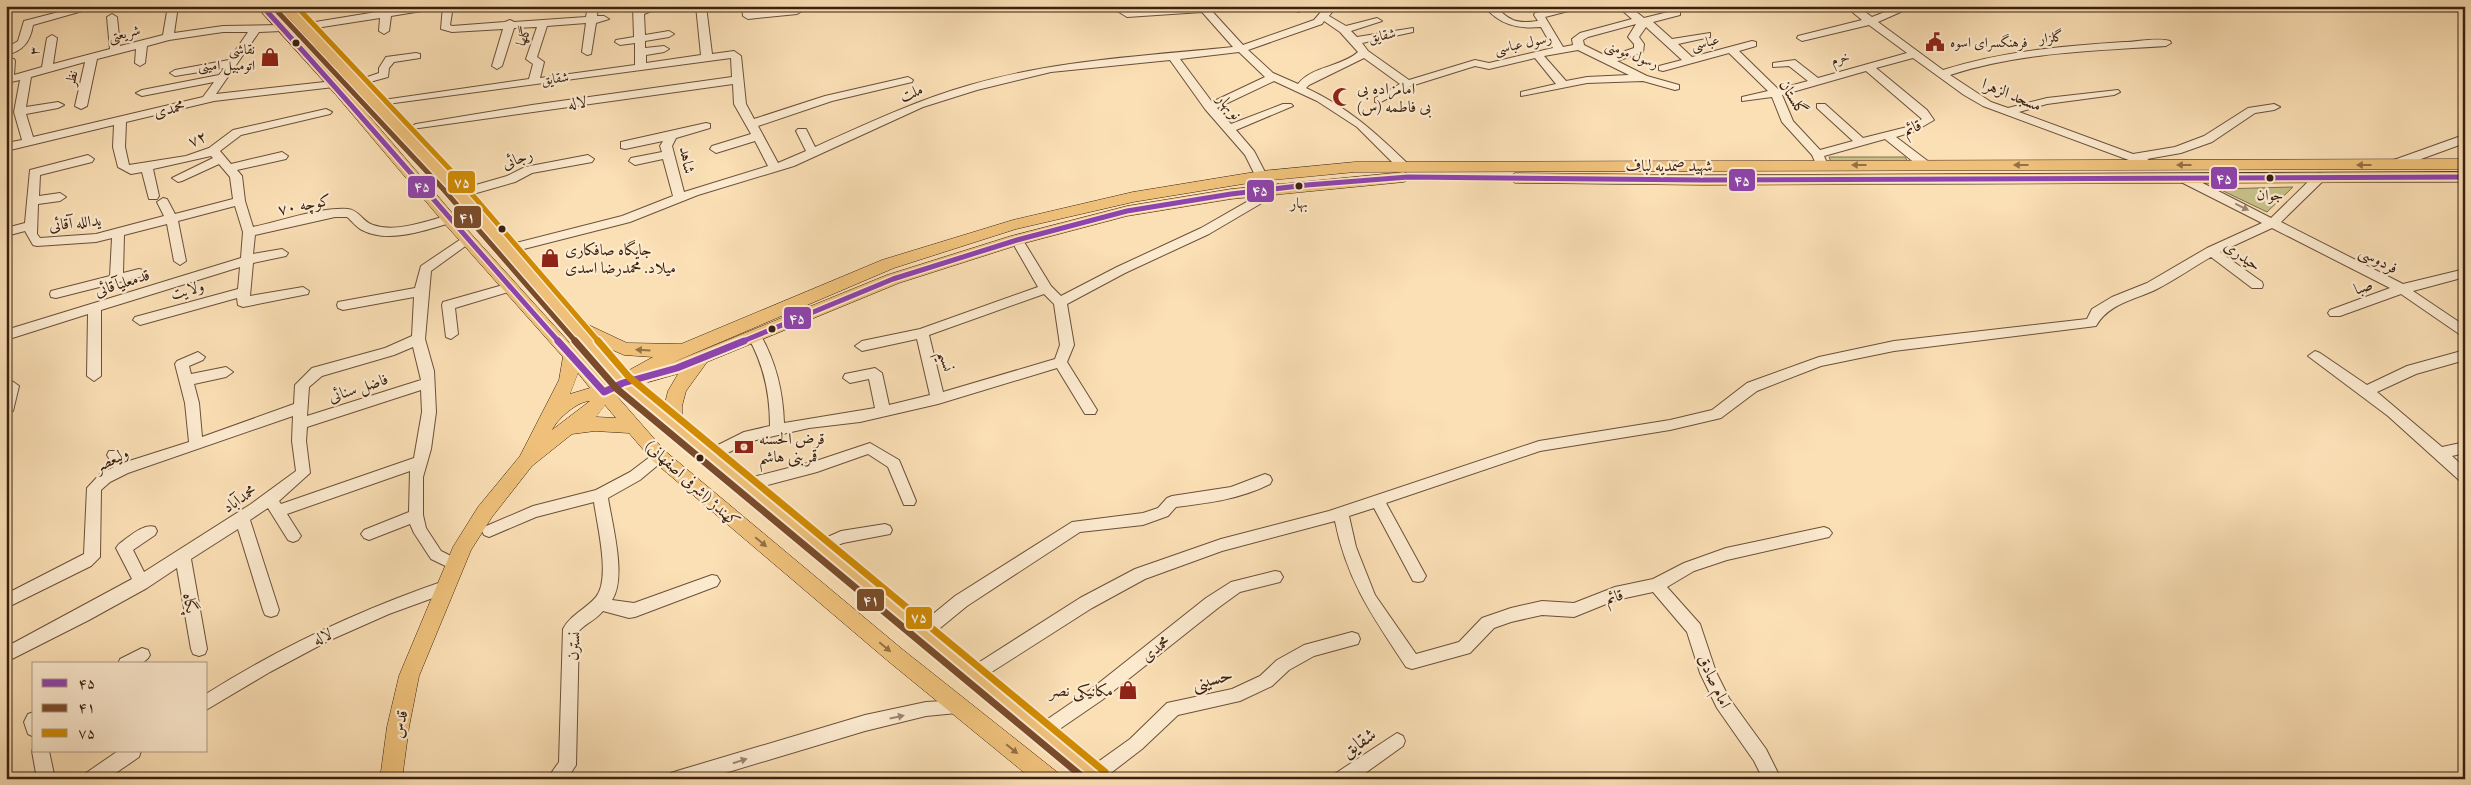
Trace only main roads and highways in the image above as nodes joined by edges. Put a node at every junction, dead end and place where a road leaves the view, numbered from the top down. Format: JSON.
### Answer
{"nodes":[{"id":1,"x":262,"y":6,"type":"edge"},
{"id":2,"x":284,"y":6,"type":"edge"},
{"id":3,"x":2465,"y":164,"type":"edge"},
{"id":4,"x":1482,"y":172,"type":"junction"},
{"id":5,"x":2465,"y":177,"type":"edge"},
{"id":6,"x":788,"y":314,"type":"junction"},
{"id":7,"x":570,"y":322,"type":"junction"},
{"id":8,"x":698,"y":352,"type":"junction"},
{"id":9,"x":572,"y":356,"type":"junction"},
{"id":10,"x":623,"y":383,"type":"junction"},
{"id":11,"x":604,"y":392,"type":"junction"},
{"id":12,"x":550,"y":417,"type":"junction"},
{"id":13,"x":673,"y":426,"type":"junction"},
{"id":14,"x":634,"y":427,"type":"junction"},
{"id":15,"x":564,"y":430,"type":"junction"},
{"id":16,"x":526,"y":461,"type":"junction"},
{"id":17,"x":1096,"y":777,"type":"edge"},
{"id":18,"x":391,"y":779,"type":"edge"},
{"id":19,"x":1049,"y":779,"type":"edge"}],
"edges":[{"from":1,"to":9,"type":"main road","name":"کهندژ (اشرفی اصفهانی)"},
{"from":2,"to":7,"type":"main road","name":"کهندژ (اشرفی اصفهانی)"},
{"from":3,"to":4,"type":"main road","name":"شهید صمدیه لباف","one_way":true},
{"from":4,"to":5,"type":"main road","name":"شهید صمدیه لباف"},
{"from":4,"to":6,"type":"main road","name":"شهید صمدیه لباف"},
{"from":4,"to":6,"type":"main road","name":"شهید صمدیه لباف"},
{"from":6,"to":8,"type":"main road","name":"شهید صمدیه لباف"},
{"from":6,"to":8,"type":"main road","name":"شهید صمدیه لباف"},
{"from":8,"to":7,"type":"main road","one_way":true},
{"from":7,"to":10,"type":"main road","name":"کهندژ (اشرفی اصفهانی)"},
{"from":8,"to":10,"type":"main road","name":"شهید صمدیه لباف"},
{"from":8,"to":13,"type":"main road"},
{"from":9,"to":11,"type":"main road","name":"کهندژ (اشرفی اصفهانی)"},
{"from":9,"to":12,"type":"main road"},
{"from":10,"to":11,"type":"main road","name":"شهید صمدیه لباف"},
{"from":10,"to":13,"type":"main road","name":"کهندژ (اشرفی اصفهانی)"},
{"from":11,"to":12,"type":"main road"},
{"from":11,"to":14,"type":"main road","name":"کهندژ (اشرفی اصفهانی)"},
{"from":11,"to":15,"type":"main road"},
{"from":12,"to":16,"type":"main road"},
{"from":13,"to":17,"type":"main road","name":"کهندژ (اشرفی اصفهانی)"},
{"from":14,"to":15,"type":"main road"},
{"from":14,"to":19,"type":"main road","name":"کهندژ (اشرفی اصفهانی)","one_way":true},
{"from":15,"to":16,"type":"main road"},
{"from":16,"to":18,"type":"main road","name":"قدس"}]}
